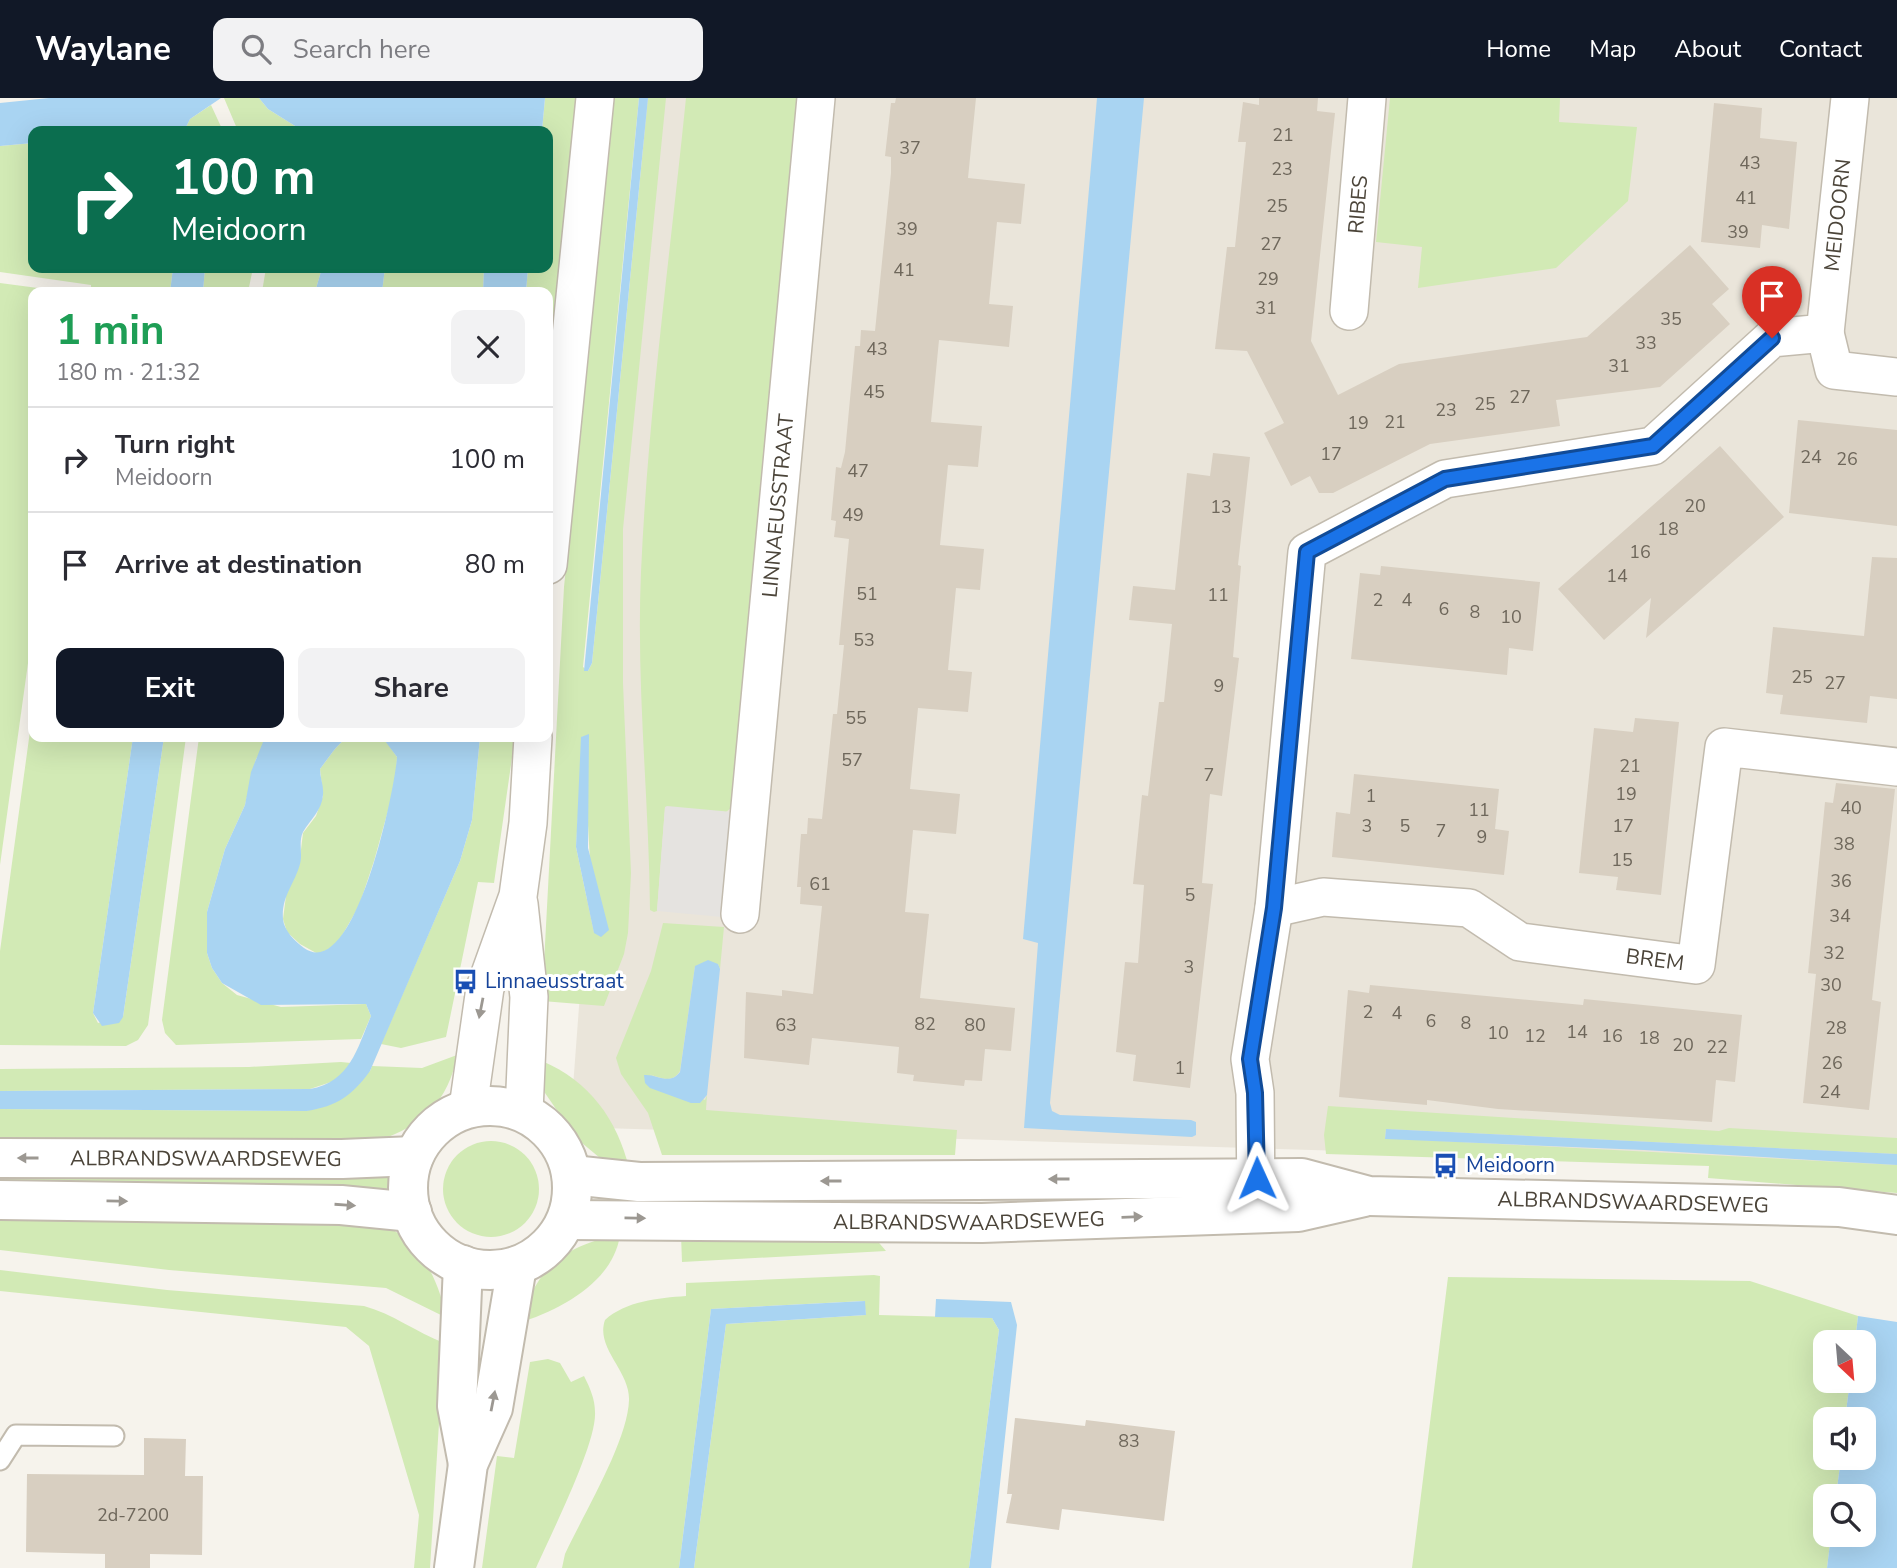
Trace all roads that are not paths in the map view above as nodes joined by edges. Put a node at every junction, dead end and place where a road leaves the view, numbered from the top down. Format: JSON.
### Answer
{"nodes":[{"id":1,"x":595,"y":98,"type":"edge"},
{"id":2,"x":816,"y":98,"type":"edge"},
{"id":3,"x":1367,"y":98,"type":"edge"},
{"id":4,"x":1850,"y":98,"type":"edge"},
{"id":5,"x":1349,"y":311,"type":"dead end"},
{"id":6,"x":1825,"y":333,"type":"junction"},
{"id":7,"x":1897,"y":377,"type":"edge"},
{"id":8,"x":553,"y":515,"type":"edge"},
{"id":9,"x":533,"y":742,"type":"edge"},
{"id":10,"x":1897,"y":767,"type":"edge"},
{"id":11,"x":518,"y":896,"type":"junction"},
{"id":12,"x":1274,"y":908,"type":"junction"},
{"id":13,"x":740,"y":914,"type":"dead end"},
{"id":14,"x":468,"y":1108,"type":"junction"},
{"id":15,"x":524,"y":1112,"type":"junction"},
{"id":16,"x":414,"y":1156,"type":"junction"},
{"id":17,"x":0,"y":1158,"type":"edge"},
{"id":18,"x":572,"y":1175,"type":"junction"},
{"id":19,"x":1256,"y":1195,"type":"junction"},
{"id":20,"x":0,"y":1200,"type":"edge"},
{"id":21,"x":412,"y":1212,"type":"junction"},
{"id":22,"x":1897,"y":1215,"type":"edge"},
{"id":23,"x":567,"y":1220,"type":"junction"},
{"id":24,"x":463,"y":1265,"type":"junction"},
{"id":25,"x":517,"y":1266,"type":"junction"},
{"id":26,"x":114,"y":1436,"type":"dead end"},
{"id":27,"x":0,"y":1460,"type":"edge"},
{"id":28,"x":468,"y":1464,"type":"junction"},
{"id":29,"x":454,"y":1568,"type":"edge"}],
"edges":[{"from":1,"to":8,"type":"street"},
{"from":2,"to":13,"type":"street","name":"LINNAEUSSTRAAT"},
{"from":3,"to":5,"type":"street","name":"RIBES"},
{"from":4,"to":6,"type":"street","name":"MEIDOORN"},
{"from":6,"to":7,"type":"street","name":"MEIDOORN"},
{"from":6,"to":12,"type":"street"},
{"from":9,"to":11,"type":"street"},
{"from":10,"to":12,"type":"street","name":"BREM"},
{"from":11,"to":14,"type":"street","one_way":true},
{"from":11,"to":15,"type":"street"},
{"from":12,"to":19,"type":"street"},
{"from":14,"to":15,"type":"street"},
{"from":14,"to":16,"type":"street"},
{"from":15,"to":18,"type":"street"},
{"from":16,"to":17,"type":"street","name":"ALBRANDSWAARDSEWEG","one_way":true},
{"from":16,"to":21,"type":"street"},
{"from":19,"to":18,"type":"street","name":"ALBRANDSWAARDSEWEG","one_way":true},
{"from":18,"to":23,"type":"street"},
{"from":19,"to":22,"type":"street","name":"ALBRANDSWAARDSEWEG"},
{"from":23,"to":19,"type":"street","name":"ALBRANDSWAARDSEWEG","one_way":true},
{"from":20,"to":21,"type":"street","name":"ALBRANDSWAARDSEWEG","one_way":true},
{"from":21,"to":24,"type":"street"},
{"from":23,"to":25,"type":"street"},
{"from":24,"to":25,"type":"street"},
{"from":24,"to":28,"type":"street"},
{"from":28,"to":25,"type":"street","one_way":true},
{"from":26,"to":27,"type":"lane"},
{"from":28,"to":29,"type":"street"}]}
